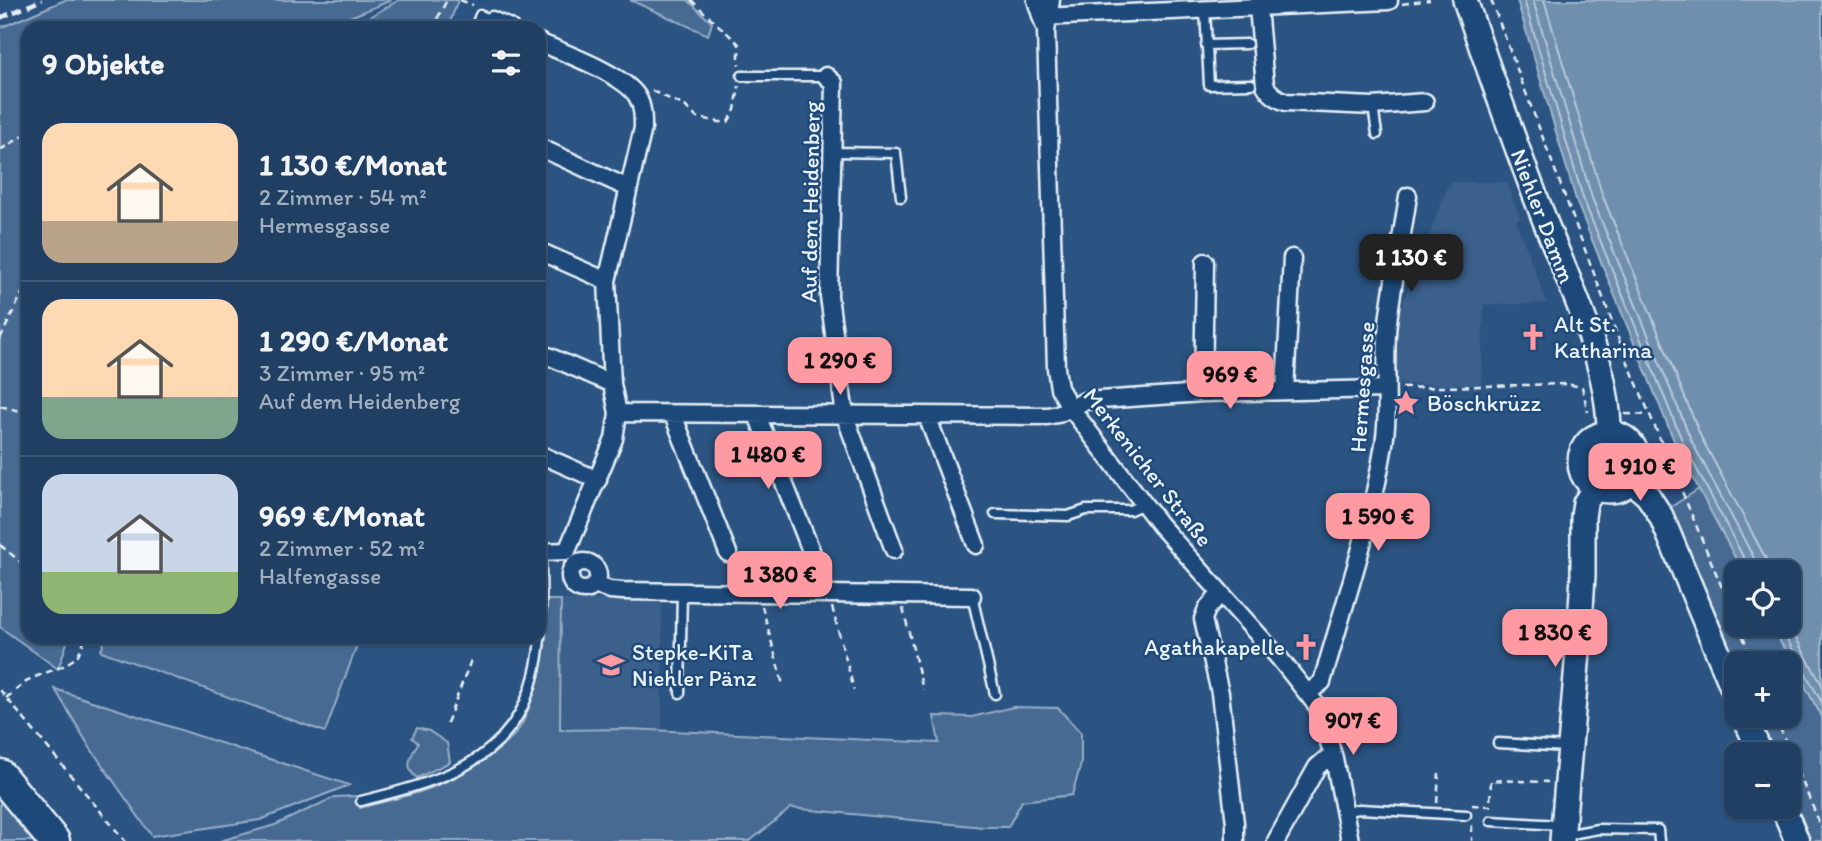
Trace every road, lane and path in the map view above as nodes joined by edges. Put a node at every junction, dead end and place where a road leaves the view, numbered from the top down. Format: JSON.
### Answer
{"nodes":[{"id":1,"x":447,"y":0,"type":"edge"},
{"id":2,"x":460,"y":0,"type":"edge"},
{"id":3,"x":691,"y":0,"type":"edge"},
{"id":4,"x":1036,"y":0,"type":"edge"},
{"id":5,"x":1051,"y":0,"type":"edge"},
{"id":6,"x":1430,"y":0,"type":"edge"},
{"id":7,"x":1465,"y":0,"type":"edge"},
{"id":8,"x":1492,"y":0,"type":"edge"},
{"id":9,"x":1392,"y":3,"type":"edge"},
{"id":10,"x":473,"y":5,"type":"dead end"},
{"id":11,"x":1209,"y":6,"type":"edge"},
{"id":12,"x":1258,"y":7,"type":"junction"},
{"id":13,"x":492,"y":20,"type":"edge"},
{"id":14,"x":436,"y":21,"type":"edge"},
{"id":15,"x":478,"y":21,"type":"edge"},
{"id":16,"x":1045,"y":22,"type":"junction"},
{"id":17,"x":1247,"y":44,"type":"dead end"},
{"id":18,"x":546,"y":45,"type":"edge"},
{"id":19,"x":1206,"y":45,"type":"junction"},
{"id":20,"x":739,"y":65,"type":"dead end"},
{"id":21,"x":740,"y":76,"type":"joint"},
{"id":22,"x":826,"y":76,"type":"joint"},
{"id":23,"x":1251,"y":84,"type":"dead end"},
{"id":24,"x":636,"y":94,"type":"junction"},
{"id":25,"x":1425,"y":102,"type":"dead end"},
{"id":26,"x":1373,"y":106,"type":"junction"},
{"id":27,"x":1377,"y":134,"type":"dead end"},
{"id":28,"x":21,"y":137,"type":"edge"},
{"id":29,"x":0,"y":150,"type":"edge"},
{"id":30,"x":546,"y":150,"type":"edge"},
{"id":31,"x":833,"y":152,"type":"junction"},
{"id":32,"x":628,"y":188,"type":"junction"},
{"id":33,"x":1408,"y":196,"type":"dead end"},
{"id":34,"x":901,"y":197,"type":"dead end"},
{"id":35,"x":546,"y":254,"type":"edge"},
{"id":36,"x":1292,"y":258,"type":"dead end"},
{"id":37,"x":1205,"y":262,"type":"dead end"},
{"id":38,"x":607,"y":281,"type":"junction"},
{"id":39,"x":21,"y":296,"type":"edge"},
{"id":40,"x":0,"y":339,"type":"edge"},
{"id":41,"x":546,"y":355,"type":"edge"},
{"id":42,"x":612,"y":384,"type":"junction"},
{"id":43,"x":1385,"y":388,"type":"junction"},
{"id":44,"x":1285,"y":390,"type":"junction"},
{"id":45,"x":1203,"y":393,"type":"junction"},
{"id":46,"x":0,"y":406,"type":"edge"},
{"id":47,"x":1070,"y":407,"type":"junction"},
{"id":48,"x":21,"y":411,"type":"edge"},
{"id":49,"x":618,"y":413,"type":"junction"},
{"id":50,"x":673,"y":415,"type":"junction"},
{"id":51,"x":758,"y":415,"type":"junction"},
{"id":52,"x":1649,"y":415,"type":"junction"},
{"id":53,"x":845,"y":416,"type":"junction"},
{"id":54,"x":927,"y":416,"type":"junction"},
{"id":55,"x":1609,"y":424,"type":"junction"},
{"id":56,"x":546,"y":457,"type":"edge"},
{"id":57,"x":598,"y":480,"type":"junction"},
{"id":58,"x":1631,"y":481,"type":"junction"},
{"id":59,"x":1595,"y":488,"type":"junction"},
{"id":60,"x":1144,"y":504,"type":"junction"},
{"id":61,"x":995,"y":514,"type":"dead end"},
{"id":62,"x":0,"y":545,"type":"edge"},
{"id":63,"x":976,"y":545,"type":"dead end"},
{"id":64,"x":894,"y":550,"type":"dead end"},
{"id":65,"x":567,"y":551,"type":"junction"},
{"id":66,"x":546,"y":552,"type":"edge"},
{"id":67,"x":728,"y":553,"type":"dead end"},
{"id":68,"x":812,"y":553,"type":"dead end"},
{"id":69,"x":21,"y":562,"type":"edge"},
{"id":70,"x":682,"y":592,"type":"junction"},
{"id":71,"x":1724,"y":592,"type":"edge"},
{"id":72,"x":761,"y":593,"type":"junction"},
{"id":73,"x":831,"y":594,"type":"junction"},
{"id":74,"x":1220,"y":594,"type":"junction"},
{"id":75,"x":902,"y":595,"type":"junction"},
{"id":76,"x":972,"y":596,"type":"joint"},
{"id":77,"x":83,"y":644,"type":"edge"},
{"id":78,"x":540,"y":644,"type":"edge"},
{"id":79,"x":471,"y":660,"type":"dead end"},
{"id":80,"x":1724,"y":667,"type":"edge"},
{"id":81,"x":783,"y":685,"type":"dead end"},
{"id":82,"x":0,"y":690,"type":"edge"},
{"id":83,"x":854,"y":690,"type":"dead end"},
{"id":84,"x":923,"y":690,"type":"dead end"},
{"id":85,"x":680,"y":693,"type":"dead end"},
{"id":86,"x":1308,"y":693,"type":"junction"},
{"id":87,"x":995,"y":694,"type":"dead end"},
{"id":88,"x":6,"y":698,"type":"junction"},
{"id":89,"x":447,"y":723,"type":"dead end"},
{"id":90,"x":1780,"y":728,"type":"edge"},
{"id":91,"x":1498,"y":743,"type":"dead end"},
{"id":92,"x":1560,"y":747,"type":"junction"},
{"id":93,"x":1334,"y":758,"type":"junction"},
{"id":94,"x":1438,"y":773,"type":"dead end"},
{"id":95,"x":0,"y":775,"type":"edge"},
{"id":96,"x":361,"y":801,"type":"dead end"},
{"id":97,"x":1463,"y":804,"type":"dead end"},
{"id":98,"x":1345,"y":811,"type":"junction"},
{"id":99,"x":1436,"y":813,"type":"junction"},
{"id":100,"x":1465,"y":815,"type":"joint"},
{"id":101,"x":1788,"y":819,"type":"edge"},
{"id":102,"x":1491,"y":821,"type":"dead end"},
{"id":103,"x":1822,"y":829,"type":"edge"},
{"id":104,"x":1563,"y":834,"type":"edge"},
{"id":105,"x":54,"y":841,"type":"edge"},
{"id":106,"x":125,"y":841,"type":"edge"},
{"id":107,"x":1235,"y":841,"type":"edge"},
{"id":108,"x":1276,"y":841,"type":"edge"},
{"id":109,"x":1350,"y":841,"type":"edge"},
{"id":110,"x":1472,"y":841,"type":"edge"},
{"id":111,"x":1659,"y":841,"type":"edge"},
{"id":112,"x":1797,"y":841,"type":"edge"}],
"edges":[{"from":1,"to":14,"type":"path"},
{"from":2,"to":10,"type":"path"},
{"from":3,"to":20,"type":"path"},
{"from":4,"to":16,"type":"street","name":"Merkenicher Straße"},
{"from":5,"to":16,"type":"street","name":"Merkenicher Straße"},
{"from":6,"to":9,"type":"path"},
{"from":7,"to":55,"type":"street","name":"Niehler Damm"},
{"from":8,"to":52,"type":"path"},
{"from":9,"to":12,"type":"street"},
{"from":11,"to":12,"type":"street"},
{"from":11,"to":16,"type":"street"},
{"from":11,"to":19,"type":"lane"},
{"from":12,"to":26,"type":"street"},
{"from":13,"to":15,"type":"lane"},
{"from":16,"to":47,"type":"street","name":"Merkenicher Straße"},
{"from":17,"to":19,"type":"lane"},
{"from":18,"to":24,"type":"street"},
{"from":19,"to":23,"type":"lane"},
{"from":21,"to":22,"type":"lane"},
{"from":21,"to":24,"type":"path"},
{"from":22,"to":31,"type":"street","name":"Auf dem Heidenberg"},
{"from":24,"to":32,"type":"street"},
{"from":25,"to":26,"type":"street"},
{"from":26,"to":27,"type":"lane"},
{"from":28,"to":29,"type":"path"},
{"from":30,"to":32,"type":"street"},
{"from":31,"to":34,"type":"lane"},
{"from":31,"to":53,"type":"street","name":"Auf dem Heidenberg"},
{"from":32,"to":38,"type":"street"},
{"from":33,"to":43,"type":"street","name":"Hermesgasse"},
{"from":35,"to":38,"type":"street"},
{"from":36,"to":44,"type":"street"},
{"from":37,"to":45,"type":"street"},
{"from":38,"to":42,"type":"street"},
{"from":39,"to":40,"type":"path"},
{"from":41,"to":42,"type":"street"},
{"from":42,"to":49,"type":"street"},
{"from":43,"to":44,"type":"street"},
{"from":43,"to":55,"type":"path"},
{"from":43,"to":86,"type":"street","name":"Hermesgasse"},
{"from":44,"to":45,"type":"street"},
{"from":45,"to":47,"type":"street"},
{"from":46,"to":48,"type":"path"},
{"from":47,"to":54,"type":"street"},
{"from":47,"to":60,"type":"street","name":"Merkenicher Straße"},
{"from":49,"to":50,"type":"street"},
{"from":49,"to":57,"type":"street"},
{"from":50,"to":51,"type":"street"},
{"from":50,"to":67,"type":"street"},
{"from":51,"to":53,"type":"street"},
{"from":51,"to":68,"type":"street"},
{"from":52,"to":55,"type":"path"},
{"from":52,"to":71,"type":"path"},
{"from":53,"to":54,"type":"street"},
{"from":53,"to":64,"type":"street","name":"Auf dem Heidenberg"},
{"from":54,"to":63,"type":"street"},
{"from":55,"to":58,"type":"street"},
{"from":55,"to":59,"type":"street"},
{"from":56,"to":57,"type":"street"},
{"from":57,"to":65,"type":"street"},
{"from":58,"to":59,"type":"street"},
{"from":58,"to":80,"type":"street"},
{"from":59,"to":92,"type":"street"},
{"from":60,"to":61,"type":"lane"},
{"from":60,"to":74,"type":"street","name":"Merkenicher Straße"},
{"from":62,"to":69,"type":"path"},
{"from":65,"to":66,"type":"street"},
{"from":65,"to":70,"type":"street"},
{"from":70,"to":72,"type":"street"},
{"from":70,"to":85,"type":"lane"},
{"from":72,"to":73,"type":"street"},
{"from":72,"to":81,"type":"path"},
{"from":73,"to":75,"type":"street"},
{"from":73,"to":83,"type":"path"},
{"from":74,"to":86,"type":"street","name":"Merkenicher Straße"},
{"from":74,"to":107,"type":"street"},
{"from":75,"to":76,"type":"street"},
{"from":75,"to":84,"type":"path"},
{"from":76,"to":87,"type":"lane"},
{"from":77,"to":88,"type":"path"},
{"from":78,"to":96,"type":"lane"},
{"from":79,"to":89,"type":"path"},
{"from":82,"to":88,"type":"path"},
{"from":86,"to":93,"type":"street","name":"Merkenicher Straße"},
{"from":88,"to":106,"type":"path"},
{"from":90,"to":103,"type":"path"},
{"from":91,"to":92,"type":"lane"},
{"from":92,"to":97,"type":"path"},
{"from":92,"to":104,"type":"street"},
{"from":93,"to":98,"type":"street","name":"Merkenicher Straße"},
{"from":93,"to":108,"type":"street"},
{"from":94,"to":99,"type":"path"},
{"from":95,"to":105,"type":"highway"},
{"from":98,"to":99,"type":"lane"},
{"from":98,"to":109,"type":"street","name":"Merkenicher Straße"},
{"from":99,"to":100,"type":"lane"},
{"from":100,"to":110,"type":"path"},
{"from":101,"to":112,"type":"street"},
{"from":102,"to":104,"type":"lane"},
{"from":104,"to":111,"type":"lane"}]}
